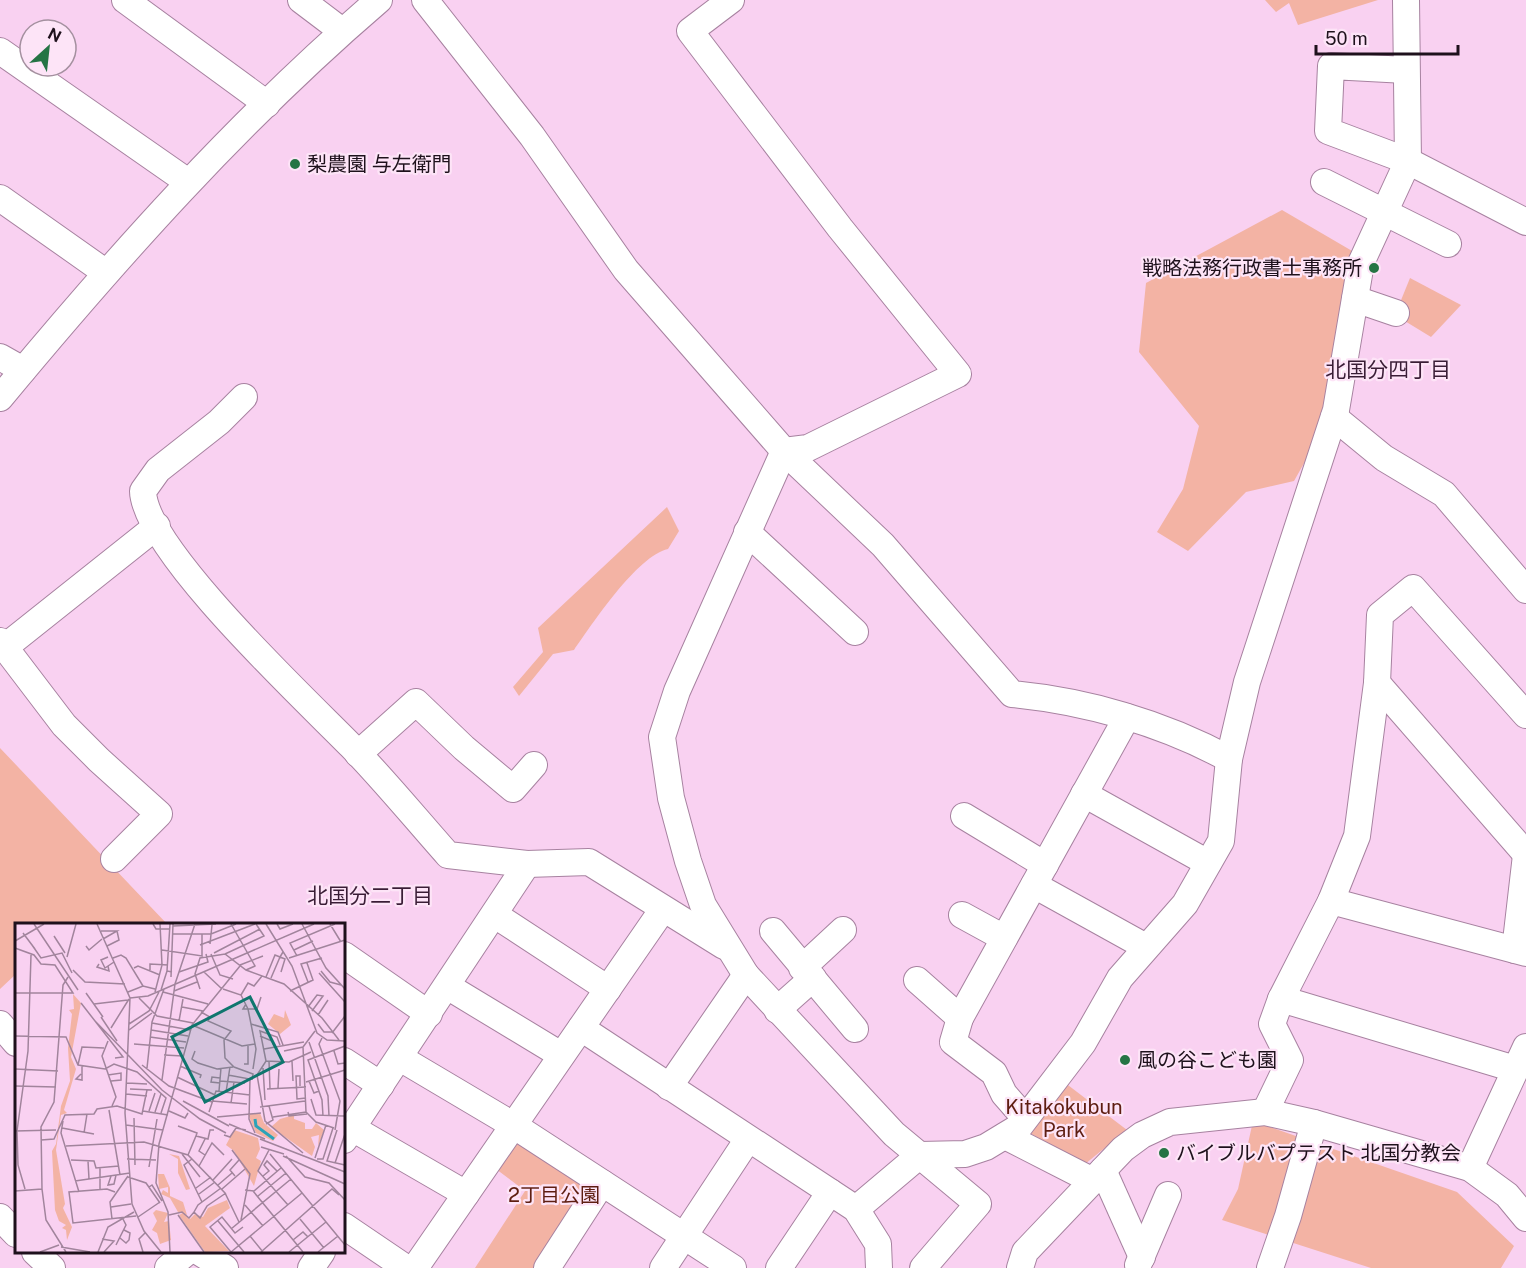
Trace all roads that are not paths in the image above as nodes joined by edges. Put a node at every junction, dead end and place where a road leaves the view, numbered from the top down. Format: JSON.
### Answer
{"nodes":[{"id":1,"x":125,"y":0,"type":"edge"},
{"id":2,"x":301,"y":0,"type":"edge"},
{"id":3,"x":379,"y":0,"type":"edge"},
{"id":4,"x":425,"y":0,"type":"edge"},
{"id":5,"x":731,"y":0,"type":"edge"},
{"id":6,"x":1406,"y":0,"type":"edge"},
{"id":7,"x":342,"y":32,"type":"junction"},
{"id":8,"x":0,"y":51,"type":"edge"},
{"id":9,"x":1406,"y":70,"type":"junction"},
{"id":10,"x":267,"y":104,"type":"junction"},
{"id":11,"x":1408,"y":161,"type":"junction"},
{"id":12,"x":188,"y":182,"type":"junction"},
{"id":13,"x":1324,"y":182,"type":"dead end"},
{"id":14,"x":0,"y":198,"type":"edge"},
{"id":15,"x":1384,"y":214,"type":"junction"},
{"id":16,"x":1526,"y":222,"type":"edge"},
{"id":17,"x":1448,"y":244,"type":"dead end"},
{"id":18,"x":105,"y":272,"type":"junction"},
{"id":19,"x":1355,"y":299,"type":"junction"},
{"id":20,"x":1396,"y":313,"type":"dead end"},
{"id":21,"x":0,"y":357,"type":"edge"},
{"id":22,"x":23,"y":370,"type":"junction"},
{"id":23,"x":244,"y":397,"type":"dead end"},
{"id":24,"x":0,"y":398,"type":"edge"},
{"id":25,"x":1334,"y":417,"type":"junction"},
{"id":26,"x":784,"y":452,"type":"junction"},
{"id":27,"x":157,"y":526,"type":"junction"},
{"id":28,"x":747,"y":532,"type":"junction"},
{"id":29,"x":1526,"y":590,"type":"edge"},
{"id":30,"x":855,"y":632,"type":"dead end"},
{"id":31,"x":2,"y":644,"type":"edge"},
{"id":32,"x":1377,"y":683,"type":"junction"},
{"id":33,"x":1526,"y":715,"type":"edge"},
{"id":34,"x":1127,"y":717,"type":"junction"},
{"id":35,"x":358,"y":754,"type":"junction"},
{"id":36,"x":1229,"y":759,"type":"junction"},
{"id":37,"x":534,"y":765,"type":"dead end"},
{"id":38,"x":1084,"y":794,"type":"junction"},
{"id":39,"x":964,"y":816,"type":"dead end"},
{"id":40,"x":1526,"y":854,"type":"edge"},
{"id":41,"x":114,"y":859,"type":"dead end"},
{"id":42,"x":1208,"y":863,"type":"junction"},
{"id":43,"x":527,"y":864,"type":"junction"},
{"id":44,"x":1039,"y":875,"type":"junction"},
{"id":45,"x":1331,"y":901,"type":"junction"},
{"id":46,"x":663,"y":909,"type":"junction"},
{"id":47,"x":495,"y":915,"type":"junction"},
{"id":48,"x":962,"y":915,"type":"dead end"},
{"id":49,"x":843,"y":930,"type":"dead end"},
{"id":50,"x":773,"y":931,"type":"dead end"},
{"id":51,"x":1004,"y":938,"type":"junction"},
{"id":52,"x":1146,"y":947,"type":"junction"},
{"id":53,"x":727,"y":948,"type":"junction"},
{"id":54,"x":1520,"y":952,"type":"edge"},
{"id":55,"x":345,"y":956,"type":"edge"},
{"id":56,"x":808,"y":973,"type":"junction"},
{"id":57,"x":746,"y":975,"type":"junction"},
{"id":58,"x":917,"y":980,"type":"dead end"},
{"id":59,"x":447,"y":986,"type":"junction"},
{"id":60,"x":608,"y":989,"type":"junction"},
{"id":61,"x":1281,"y":999,"type":"junction"},
{"id":62,"x":777,"y":1010,"type":"junction"},
{"id":63,"x":429,"y":1014,"type":"junction"},
{"id":64,"x":960,"y":1018,"type":"junction"},
{"id":65,"x":0,"y":1024,"type":"edge"},
{"id":66,"x":581,"y":1028,"type":"junction"},
{"id":67,"x":855,"y":1029,"type":"dead end"},
{"id":68,"x":15,"y":1042,"type":"edge"},
{"id":69,"x":561,"y":1055,"type":"junction"},
{"id":70,"x":400,"y":1058,"type":"junction"},
{"id":71,"x":1520,"y":1058,"type":"edge"},
{"id":72,"x":345,"y":1062,"type":"edge"},
{"id":73,"x":381,"y":1085,"type":"junction"},
{"id":74,"x":669,"y":1087,"type":"junction"},
{"id":75,"x":1265,"y":1112,"type":"junction"},
{"id":76,"x":1025,"y":1118,"type":"junction"},
{"id":77,"x":1314,"y":1123,"type":"junction"},
{"id":78,"x":513,"y":1125,"type":"junction"},
{"id":79,"x":348,"y":1134,"type":"edge"},
{"id":80,"x":1005,"y":1136,"type":"junction"},
{"id":81,"x":748,"y":1138,"type":"junction"},
{"id":82,"x":920,"y":1155,"type":"junction"},
{"id":83,"x":1470,"y":1168,"type":"junction"},
{"id":84,"x":1098,"y":1175,"type":"junction"},
{"id":85,"x":602,"y":1183,"type":"junction"},
{"id":86,"x":830,"y":1192,"type":"junction"},
{"id":87,"x":466,"y":1194,"type":"junction"},
{"id":88,"x":1168,"y":1195,"type":"dead end"},
{"id":89,"x":856,"y":1209,"type":"junction"},
{"id":90,"x":0,"y":1217,"type":"edge"},
{"id":91,"x":1526,"y":1218,"type":"edge"},
{"id":92,"x":345,"y":1227,"type":"edge"},
{"id":93,"x":15,"y":1233,"type":"edge"},
{"id":94,"x":684,"y":1236,"type":"junction"},
{"id":95,"x":37,"y":1253,"type":"edge"},
{"id":96,"x":185,"y":1253,"type":"edge"},
{"id":97,"x":203,"y":1253,"type":"edge"},
{"id":98,"x":321,"y":1253,"type":"edge"},
{"id":99,"x":1139,"y":1262,"type":"edge"},
{"id":100,"x":52,"y":1268,"type":"edge"},
{"id":101,"x":168,"y":1268,"type":"edge"},
{"id":102,"x":225,"y":1268,"type":"edge"},
{"id":103,"x":311,"y":1268,"type":"edge"},
{"id":104,"x":406,"y":1268,"type":"edge"},
{"id":105,"x":415,"y":1268,"type":"edge"},
{"id":106,"x":547,"y":1268,"type":"edge"},
{"id":107,"x":663,"y":1268,"type":"edge"},
{"id":108,"x":733,"y":1268,"type":"edge"},
{"id":109,"x":779,"y":1268,"type":"edge"},
{"id":110,"x":879,"y":1268,"type":"edge"},
{"id":111,"x":923,"y":1268,"type":"edge"},
{"id":112,"x":1020,"y":1268,"type":"edge"},
{"id":113,"x":1270,"y":1268,"type":"edge"}],
"edges":[{"from":1,"to":10,"type":"street"},
{"from":2,"to":7,"type":"street"},
{"from":3,"to":7,"type":"street"},
{"from":4,"to":26,"type":"street"},
{"from":5,"to":26,"type":"street"},
{"from":6,"to":9,"type":"street"},
{"from":7,"to":10,"type":"street"},
{"from":8,"to":12,"type":"street"},
{"from":9,"to":11,"type":"street"},
{"from":9,"to":11,"type":"street"},
{"from":10,"to":12,"type":"street"},
{"from":11,"to":15,"type":"street"},
{"from":11,"to":16,"type":"street"},
{"from":12,"to":18,"type":"street"},
{"from":13,"to":15,"type":"street"},
{"from":14,"to":18,"type":"street"},
{"from":15,"to":17,"type":"street"},
{"from":15,"to":19,"type":"street"},
{"from":18,"to":22,"type":"street"},
{"from":19,"to":20,"type":"street"},
{"from":19,"to":25,"type":"street"},
{"from":21,"to":22,"type":"street"},
{"from":22,"to":24,"type":"street"},
{"from":23,"to":27,"type":"street"},
{"from":25,"to":29,"type":"street"},
{"from":25,"to":36,"type":"street"},
{"from":26,"to":28,"type":"street"},
{"from":26,"to":34,"type":"street"},
{"from":27,"to":31,"type":"street"},
{"from":27,"to":35,"type":"street"},
{"from":28,"to":30,"type":"street"},
{"from":28,"to":53,"type":"street"},
{"from":31,"to":41,"type":"street"},
{"from":32,"to":33,"type":"street"},
{"from":32,"to":40,"type":"street"},
{"from":32,"to":45,"type":"street"},
{"from":34,"to":36,"type":"street"},
{"from":34,"to":38,"type":"street"},
{"from":35,"to":37,"type":"street"},
{"from":35,"to":43,"type":"street"},
{"from":36,"to":42,"type":"street"},
{"from":38,"to":42,"type":"street"},
{"from":38,"to":44,"type":"street"},
{"from":39,"to":44,"type":"street"},
{"from":40,"to":54,"type":"street"},
{"from":42,"to":52,"type":"street"},
{"from":43,"to":46,"type":"street"},
{"from":43,"to":47,"type":"street"},
{"from":44,"to":51,"type":"street"},
{"from":44,"to":52,"type":"street"},
{"from":45,"to":54,"type":"street"},
{"from":45,"to":61,"type":"street"},
{"from":46,"to":53,"type":"street"},
{"from":46,"to":60,"type":"street"},
{"from":47,"to":59,"type":"street"},
{"from":47,"to":60,"type":"street"},
{"from":48,"to":51,"type":"street"},
{"from":49,"to":56,"type":"street"},
{"from":50,"to":56,"type":"street"},
{"from":51,"to":64,"type":"street"},
{"from":52,"to":76,"type":"street"},
{"from":53,"to":57,"type":"street"},
{"from":55,"to":63,"type":"street"},
{"from":56,"to":62,"type":"street"},
{"from":56,"to":67,"type":"street"},
{"from":57,"to":62,"type":"street"},
{"from":57,"to":74,"type":"street"},
{"from":58,"to":64,"type":"street"},
{"from":59,"to":63,"type":"street"},
{"from":59,"to":69,"type":"street"},
{"from":60,"to":66,"type":"street"},
{"from":61,"to":71,"type":"street"},
{"from":61,"to":75,"type":"street"},
{"from":62,"to":82,"type":"street"},
{"from":63,"to":70,"type":"street"},
{"from":64,"to":76,"type":"street"},
{"from":65,"to":68,"type":"street"},
{"from":66,"to":69,"type":"street"},
{"from":66,"to":74,"type":"street"},
{"from":69,"to":78,"type":"street"},
{"from":70,"to":73,"type":"street"},
{"from":70,"to":78,"type":"street"},
{"from":71,"to":83,"type":"street"},
{"from":72,"to":73,"type":"street"},
{"from":73,"to":79,"type":"street"},
{"from":74,"to":81,"type":"street"},
{"from":75,"to":77,"type":"street"},
{"from":75,"to":84,"type":"street"},
{"from":76,"to":80,"type":"street"},
{"from":77,"to":83,"type":"street"},
{"from":77,"to":113,"type":"street"},
{"from":78,"to":85,"type":"street"},
{"from":78,"to":87,"type":"street"},
{"from":79,"to":87,"type":"street"},
{"from":80,"to":82,"type":"street"},
{"from":80,"to":84,"type":"street"},
{"from":81,"to":86,"type":"street"},
{"from":81,"to":94,"type":"street"},
{"from":82,"to":89,"type":"street"},
{"from":82,"to":111,"type":"street"},
{"from":83,"to":91,"type":"street"},
{"from":84,"to":99,"type":"street"},
{"from":84,"to":112,"type":"street"},
{"from":85,"to":94,"type":"street"},
{"from":85,"to":106,"type":"street"},
{"from":86,"to":89,"type":"street"},
{"from":86,"to":109,"type":"street"},
{"from":87,"to":105,"type":"street"},
{"from":88,"to":99,"type":"street"},
{"from":89,"to":110,"type":"street"},
{"from":90,"to":93,"type":"street"},
{"from":92,"to":104,"type":"street"},
{"from":94,"to":107,"type":"street"},
{"from":94,"to":108,"type":"street"},
{"from":95,"to":100,"type":"street"},
{"from":96,"to":101,"type":"street"},
{"from":97,"to":102,"type":"street"},
{"from":98,"to":103,"type":"street"}]}
